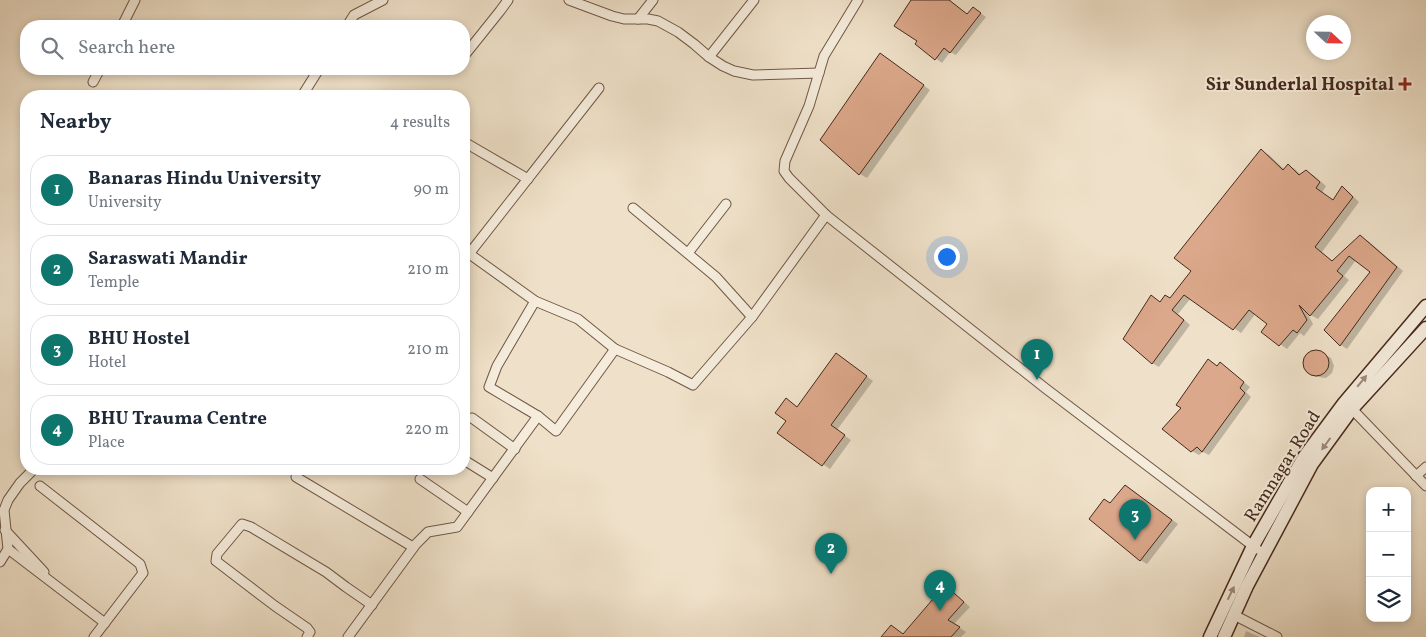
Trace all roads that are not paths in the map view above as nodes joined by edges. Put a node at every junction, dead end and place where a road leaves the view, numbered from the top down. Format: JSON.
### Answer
{"nodes":[{"id":1,"x":135,"y":0,"type":"edge"},
{"id":2,"x":382,"y":0,"type":"edge"},
{"id":3,"x":508,"y":0,"type":"edge"},
{"id":4,"x":569,"y":0,"type":"edge"},
{"id":5,"x":653,"y":0,"type":"edge"},
{"id":6,"x":754,"y":0,"type":"edge"},
{"id":7,"x":858,"y":0,"type":"edge"},
{"id":8,"x":638,"y":19,"type":"junction"},
{"id":9,"x":125,"y":20,"type":"edge"},
{"id":10,"x":351,"y":20,"type":"edge"},
{"id":11,"x":470,"y":48,"type":"edge"},
{"id":12,"x":709,"y":58,"type":"junction"},
{"id":13,"x":819,"y":73,"type":"junction"},
{"id":14,"x":97,"y":75,"type":"edge"},
{"id":15,"x":316,"y":75,"type":"edge"},
{"id":16,"x":93,"y":82,"type":"dead end"},
{"id":17,"x":599,"y":88,"type":"dead end"},
{"id":18,"x":306,"y":90,"type":"edge"},
{"id":19,"x":470,"y":145,"type":"edge"},
{"id":20,"x":528,"y":179,"type":"junction"},
{"id":21,"x":726,"y":204,"type":"dead end"},
{"id":22,"x":633,"y":208,"type":"dead end"},
{"id":23,"x":826,"y":215,"type":"junction"},
{"id":24,"x":470,"y":247,"type":"edge"},
{"id":25,"x":688,"y":253,"type":"junction"},
{"id":26,"x":470,"y":255,"type":"edge"},
{"id":27,"x":535,"y":300,"type":"junction"},
{"id":28,"x":1426,"y":306,"type":"edge"},
{"id":29,"x":752,"y":316,"type":"junction"},
{"id":30,"x":1426,"y":328,"type":"edge"},
{"id":31,"x":615,"y":349,"type":"junction"},
{"id":32,"x":1348,"y":406,"type":"junction"},
{"id":33,"x":538,"y":416,"type":"junction"},
{"id":34,"x":472,"y":418,"type":"dead end"},
{"id":35,"x":514,"y":449,"type":"junction"},
{"id":36,"x":470,"y":464,"type":"edge"},
{"id":37,"x":1426,"y":467,"type":"edge"},
{"id":38,"x":28,"y":475,"type":"edge"},
{"id":39,"x":1416,"y":476,"type":"junction"},
{"id":40,"x":296,"y":477,"type":"dead end"},
{"id":41,"x":493,"y":478,"type":"junction"},
{"id":42,"x":420,"y":480,"type":"dead end"},
{"id":43,"x":40,"y":486,"type":"dead end"},
{"id":44,"x":1426,"y":486,"type":"edge"},
{"id":45,"x":468,"y":512,"type":"junction"},
{"id":46,"x":3,"y":527,"type":"edge"},
{"id":47,"x":413,"y":547,"type":"junction"},
{"id":48,"x":8,"y":549,"type":"junction"},
{"id":49,"x":1258,"y":550,"type":"junction"},
{"id":50,"x":0,"y":562,"type":"edge"},
{"id":51,"x":61,"y":590,"type":"junction"},
{"id":52,"x":372,"y":605,"type":"junction"},
{"id":53,"x":1234,"y":615,"type":"junction"},
{"id":54,"x":105,"y":623,"type":"junction"},
{"id":55,"x":94,"y":637,"type":"edge"},
{"id":56,"x":308,"y":637,"type":"edge"},
{"id":57,"x":348,"y":637,"type":"edge"},
{"id":58,"x":1210,"y":637,"type":"edge"},
{"id":59,"x":1224,"y":637,"type":"edge"},
{"id":60,"x":1277,"y":637,"type":"edge"}],
"edges":[{"from":1,"to":9,"type":"street"},
{"from":2,"to":10,"type":"street"},
{"from":3,"to":11,"type":"street"},
{"from":4,"to":8,"type":"street"},
{"from":5,"to":8,"type":"street"},
{"from":6,"to":12,"type":"street"},
{"from":7,"to":13,"type":"street"},
{"from":8,"to":12,"type":"street"},
{"from":12,"to":13,"type":"street"},
{"from":13,"to":23,"type":"street"},
{"from":14,"to":16,"type":"street"},
{"from":15,"to":18,"type":"street"},
{"from":17,"to":20,"type":"street"},
{"from":19,"to":20,"type":"street"},
{"from":20,"to":24,"type":"street"},
{"from":21,"to":25,"type":"street"},
{"from":22,"to":25,"type":"street"},
{"from":23,"to":29,"type":"street"},
{"from":23,"to":49,"type":"street"},
{"from":25,"to":29,"type":"street"},
{"from":26,"to":27,"type":"street"},
{"from":27,"to":31,"type":"street"},
{"from":27,"to":33,"type":"street"},
{"from":32,"to":28,"type":"main road","name":"Ramnagar Road","one_way":true},
{"from":29,"to":31,"type":"street"},
{"from":30,"to":32,"type":"main road"},
{"from":31,"to":33,"type":"street"},
{"from":32,"to":39,"type":"street"},
{"from":32,"to":49,"type":"main road"},
{"from":33,"to":35,"type":"street"},
{"from":34,"to":35,"type":"street"},
{"from":35,"to":41,"type":"street"},
{"from":36,"to":41,"type":"street"},
{"from":37,"to":39,"type":"street"},
{"from":38,"to":46,"type":"street"},
{"from":39,"to":44,"type":"street"},
{"from":40,"to":47,"type":"street"},
{"from":41,"to":45,"type":"street"},
{"from":42,"to":45,"type":"street"},
{"from":43,"to":54,"type":"street"},
{"from":45,"to":47,"type":"street"},
{"from":46,"to":48,"type":"street"},
{"from":46,"to":51,"type":"street"},
{"from":47,"to":52,"type":"street"},
{"from":48,"to":50,"type":"street"},
{"from":48,"to":51,"type":"street"},
{"from":49,"to":53,"type":"main road"},
{"from":58,"to":49,"type":"main road","name":"Ramnagar Road","one_way":true},
{"from":51,"to":54,"type":"street"},
{"from":52,"to":56,"type":"street"},
{"from":52,"to":57,"type":"street"},
{"from":53,"to":59,"type":"main road"},
{"from":53,"to":60,"type":"street"},
{"from":54,"to":55,"type":"street"}]}
